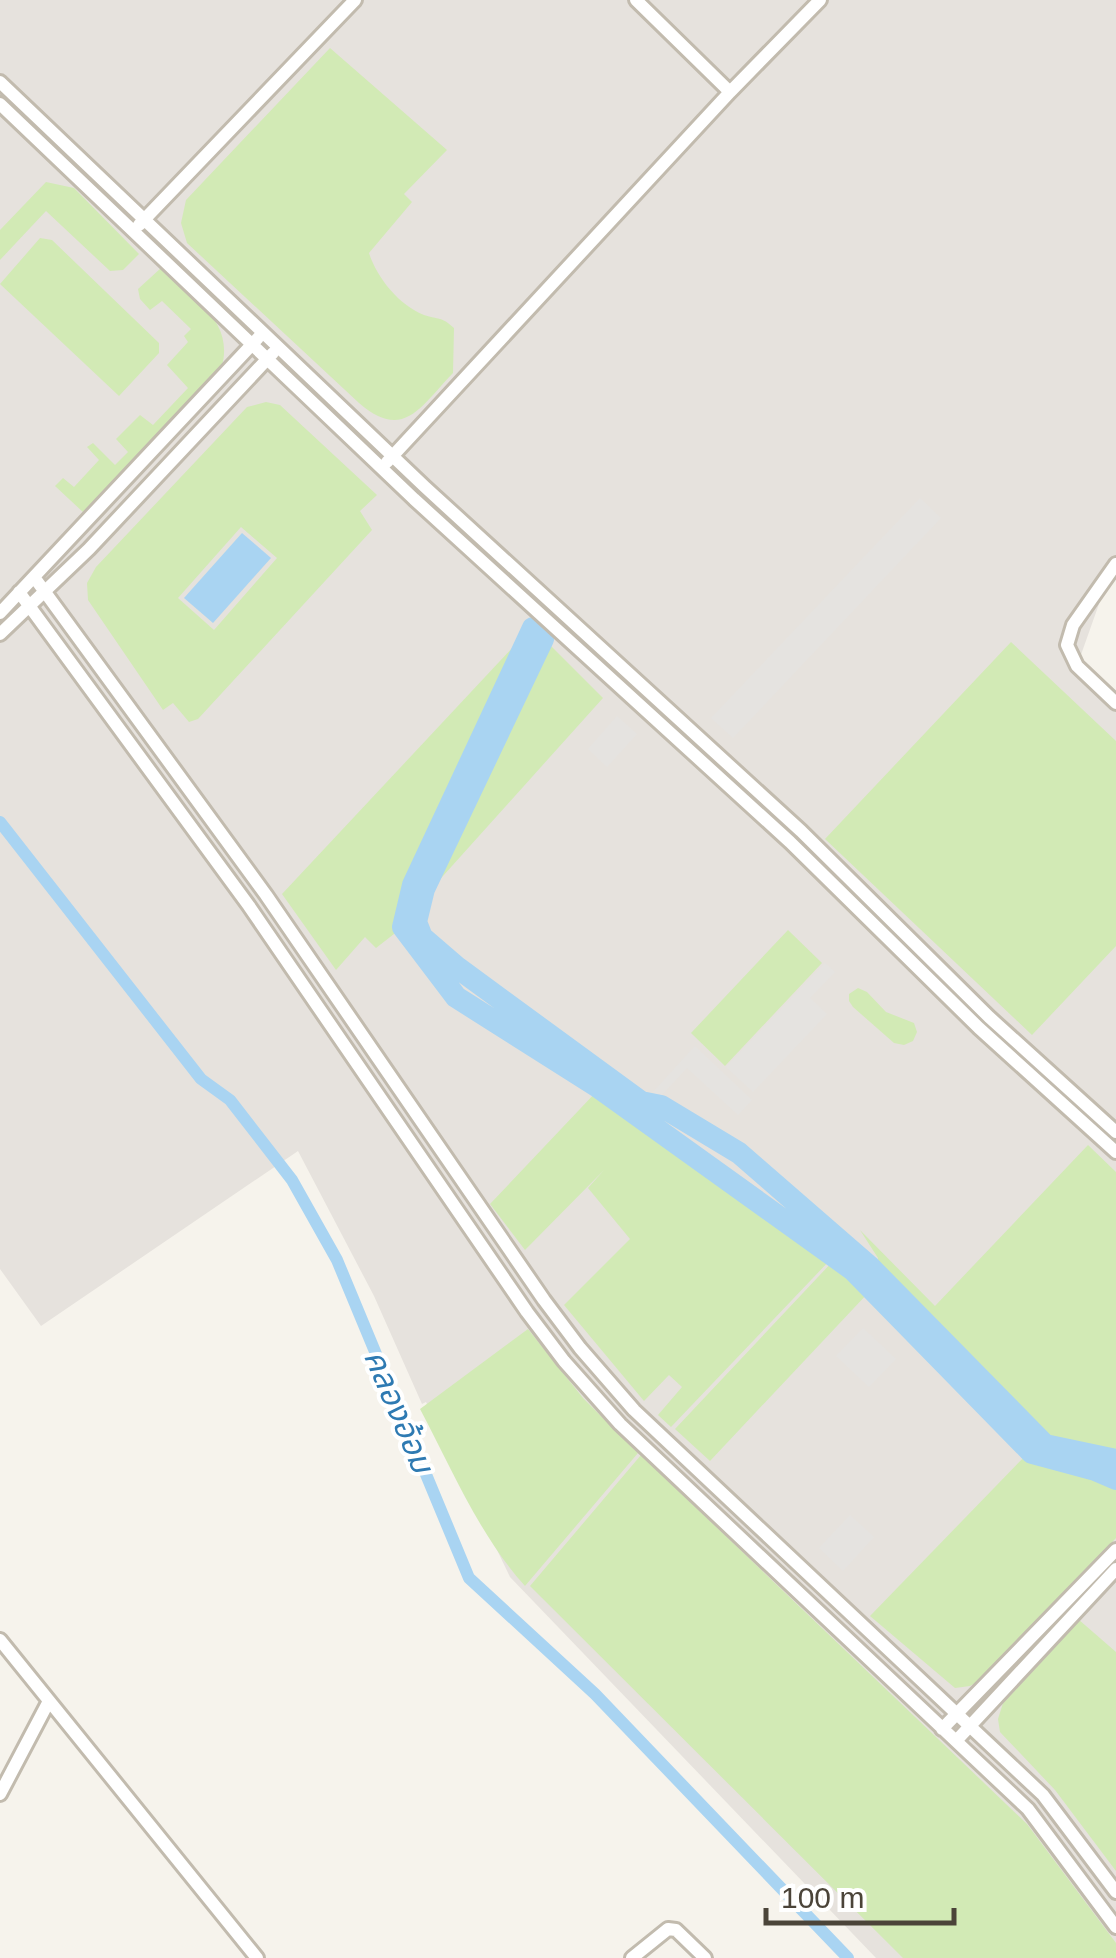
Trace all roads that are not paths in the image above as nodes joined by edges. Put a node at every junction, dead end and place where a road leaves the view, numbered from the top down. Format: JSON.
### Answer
{"nodes":[{"id":1,"x":356,"y":0,"type":"edge"},
{"id":2,"x":636,"y":0,"type":"edge"},
{"id":3,"x":820,"y":0,"type":"edge"},
{"id":4,"x":0,"y":82,"type":"edge"},
{"id":5,"x":730,"y":92,"type":"junction"},
{"id":6,"x":0,"y":104,"type":"edge"},
{"id":7,"x":144,"y":220,"type":"junction"},
{"id":8,"x":134,"y":231,"type":"junction"},
{"id":9,"x":263,"y":333,"type":"junction"},
{"id":10,"x":252,"y":344,"type":"junction"},
{"id":11,"x":278,"y":347,"type":"junction"},
{"id":12,"x":268,"y":358,"type":"junction"},
{"id":13,"x":392,"y":456,"type":"junction"},
{"id":14,"x":382,"y":468,"type":"junction"},
{"id":15,"x":1116,"y":564,"type":"edge"},
{"id":16,"x":34,"y":578,"type":"junction"},
{"id":17,"x":20,"y":592,"type":"junction"},
{"id":18,"x":46,"y":593,"type":"junction"},
{"id":19,"x":32,"y":606,"type":"junction"},
{"id":20,"x":0,"y":613,"type":"edge"},
{"id":21,"x":0,"y":634,"type":"edge"},
{"id":22,"x":1116,"y":703,"type":"edge"},
{"id":23,"x":1116,"y":1132,"type":"edge"},
{"id":24,"x":1116,"y":1152,"type":"edge"},
{"id":25,"x":1116,"y":1550,"type":"edge"},
{"id":26,"x":1116,"y":1569,"type":"edge"},
{"id":27,"x":0,"y":1640,"type":"edge"},
{"id":28,"x":49,"y":1701,"type":"junction"},
{"id":29,"x":957,"y":1714,"type":"junction"},
{"id":30,"x":968,"y":1725,"type":"junction"},
{"id":31,"x":942,"y":1729,"type":"junction"},
{"id":32,"x":956,"y":1740,"type":"junction"},
{"id":33,"x":0,"y":1794,"type":"edge"},
{"id":34,"x":1116,"y":1892,"type":"edge"},
{"id":35,"x":1116,"y":1926,"type":"edge"},
{"id":36,"x":257,"y":1958,"type":"edge"},
{"id":37,"x":632,"y":1958,"type":"edge"},
{"id":38,"x":705,"y":1958,"type":"edge"}],
"edges":[{"from":1,"to":7,"type":"street"},
{"from":2,"to":5,"type":"street"},
{"from":3,"to":5,"type":"street"},
{"from":4,"to":7,"type":"street"},
{"from":5,"to":13,"type":"street"},
{"from":6,"to":8,"type":"street"},
{"from":7,"to":8,"type":"street"},
{"from":7,"to":9,"type":"street"},
{"from":8,"to":10,"type":"street"},
{"from":9,"to":10,"type":"street"},
{"from":9,"to":11,"type":"street"},
{"from":10,"to":12,"type":"street"},
{"from":10,"to":16,"type":"street"},
{"from":11,"to":12,"type":"street"},
{"from":11,"to":13,"type":"street"},
{"from":12,"to":14,"type":"street"},
{"from":12,"to":18,"type":"street"},
{"from":13,"to":14,"type":"street"},
{"from":13,"to":23,"type":"street"},
{"from":14,"to":24,"type":"street"},
{"from":15,"to":22,"type":"street"},
{"from":16,"to":17,"type":"street"},
{"from":16,"to":18,"type":"street"},
{"from":17,"to":19,"type":"street"},
{"from":17,"to":20,"type":"street"},
{"from":18,"to":19,"type":"street"},
{"from":18,"to":29,"type":"street"},
{"from":19,"to":21,"type":"street"},
{"from":19,"to":31,"type":"street"},
{"from":25,"to":29,"type":"street"},
{"from":26,"to":30,"type":"street"},
{"from":27,"to":28,"type":"street"},
{"from":28,"to":33,"type":"street"},
{"from":28,"to":36,"type":"street"},
{"from":29,"to":30,"type":"street"},
{"from":29,"to":31,"type":"street"},
{"from":30,"to":32,"type":"street"},
{"from":30,"to":34,"type":"street"},
{"from":31,"to":32,"type":"street"},
{"from":32,"to":35,"type":"street"},
{"from":37,"to":38,"type":"street"}]}
